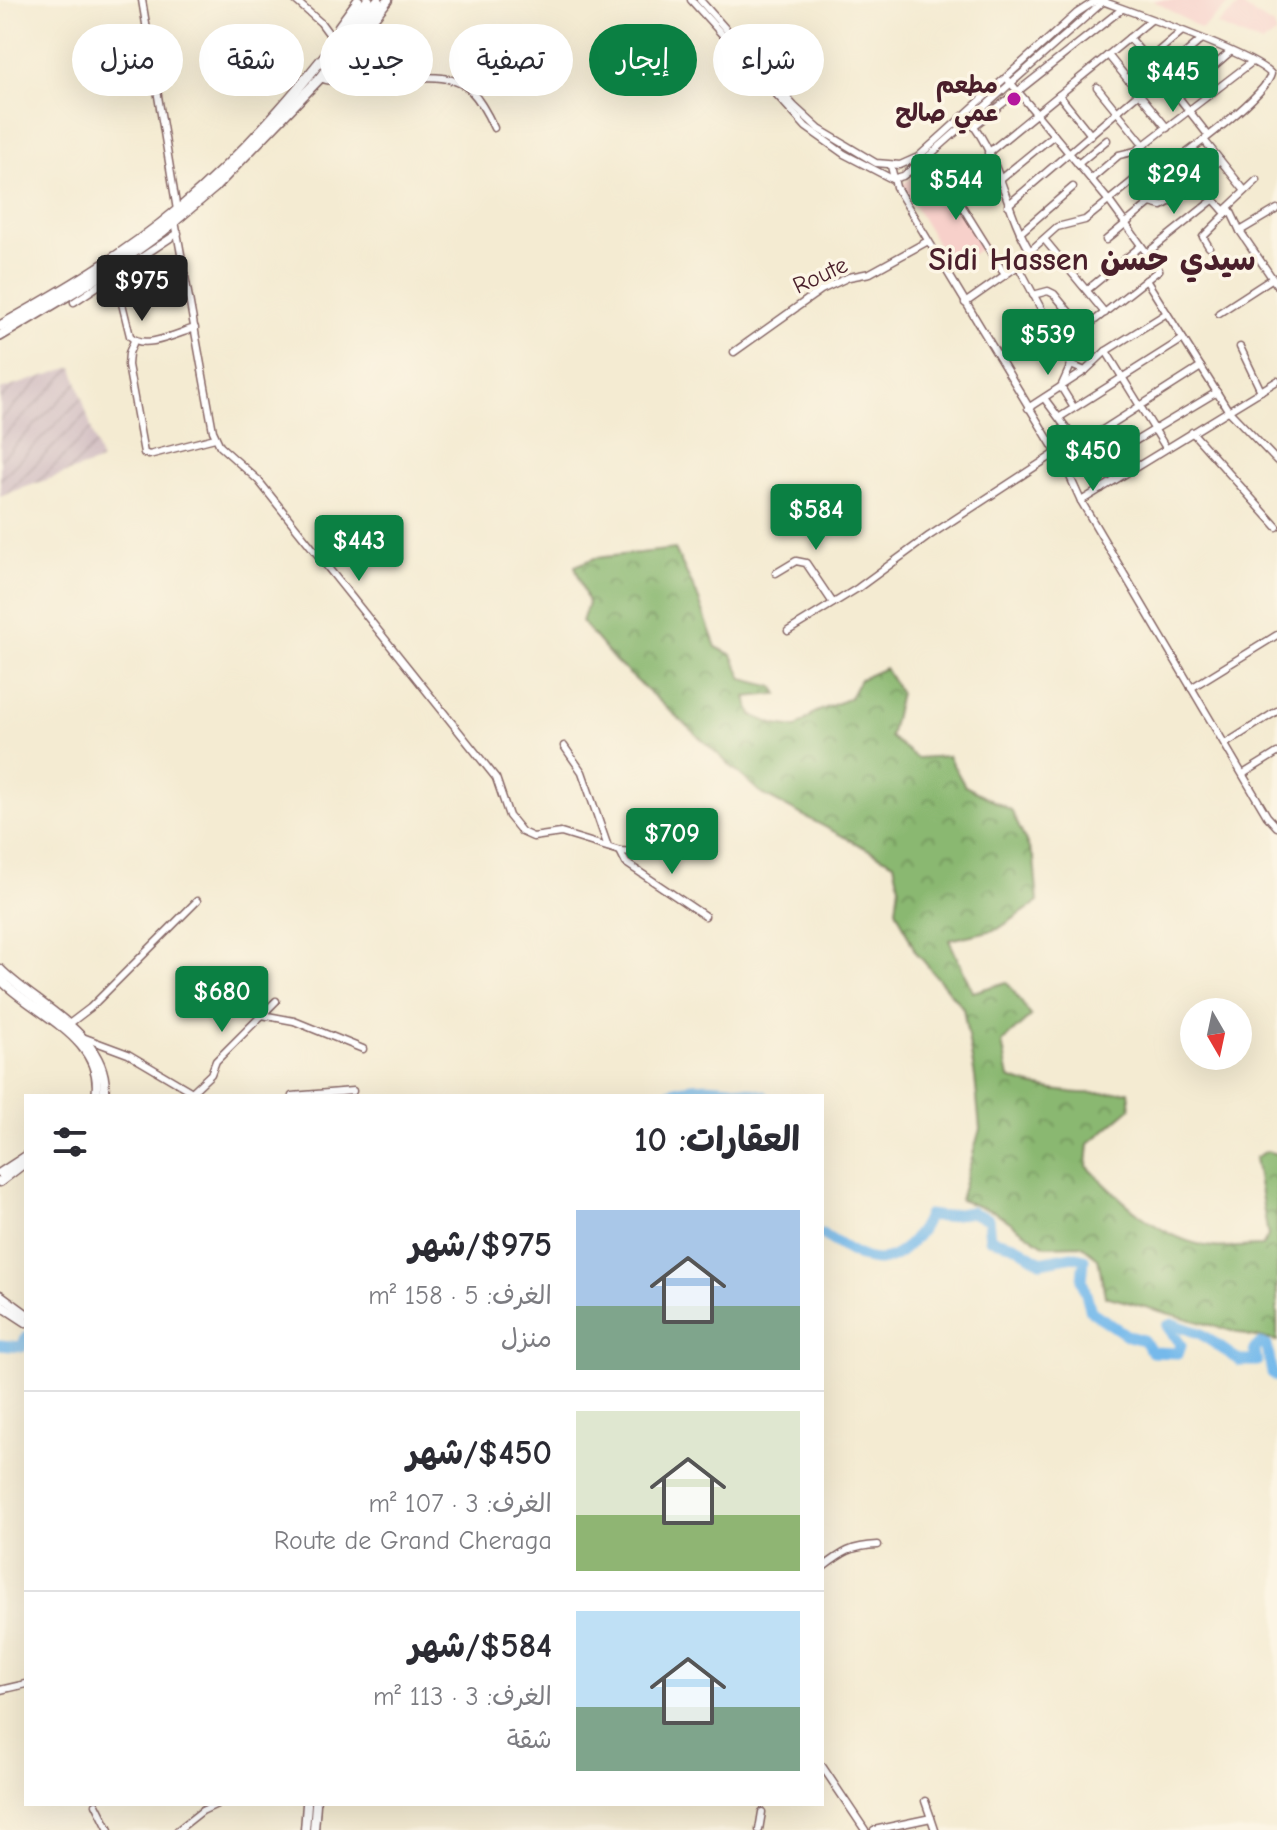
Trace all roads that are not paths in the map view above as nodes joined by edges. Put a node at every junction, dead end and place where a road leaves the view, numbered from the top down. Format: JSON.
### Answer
{"nodes":[{"id":1,"x":142,"y":0,"type":"edge"},
{"id":2,"x":295,"y":0,"type":"edge"},
{"id":3,"x":358,"y":0,"type":"edge"},
{"id":4,"x":368,"y":0,"type":"edge"},
{"id":5,"x":378,"y":0,"type":"edge"},
{"id":6,"x":388,"y":0,"type":"edge"},
{"id":7,"x":691,"y":0,"type":"edge"},
{"id":8,"x":700,"y":0,"type":"edge"},
{"id":9,"x":1101,"y":0,"type":"edge"},
{"id":10,"x":1086,"y":3,"type":"edge"},
{"id":11,"x":1122,"y":9,"type":"junction"},
{"id":12,"x":1151,"y":20,"type":"junction"},
{"id":13,"x":322,"y":24,"type":"edge"},
{"id":14,"x":340,"y":24,"type":"edge"},
{"id":15,"x":351,"y":24,"type":"edge"},
{"id":16,"x":356,"y":24,"type":"edge"},
{"id":17,"x":369,"y":24,"type":"edge"},
{"id":18,"x":1181,"y":32,"type":"junction"},
{"id":19,"x":1129,"y":38,"type":"junction"},
{"id":20,"x":1201,"y":40,"type":"junction"},
{"id":21,"x":1230,"y":52,"type":"junction"},
{"id":22,"x":1108,"y":55,"type":"junction"},
{"id":23,"x":1252,"y":62,"type":"junction"},
{"id":24,"x":320,"y":63,"type":"edge"},
{"id":25,"x":1161,"y":75,"type":"junction"},
{"id":26,"x":1274,"y":75,"type":"edge"},
{"id":27,"x":433,"y":77,"type":"edge"},
{"id":28,"x":320,"y":78,"type":"edge"},
{"id":29,"x":1008,"y":80,"type":"junction"},
{"id":30,"x":1097,"y":87,"type":"dead end"},
{"id":31,"x":1017,"y":90,"type":"junction"},
{"id":32,"x":1139,"y":93,"type":"junction"},
{"id":33,"x":1059,"y":95,"type":"junction"},
{"id":34,"x":1178,"y":97,"type":"junction"},
{"id":35,"x":1118,"y":111,"type":"junction"},
{"id":36,"x":1190,"y":112,"type":"junction"},
{"id":37,"x":1037,"y":113,"type":"junction"},
{"id":38,"x":972,"y":123,"type":"junction"},
{"id":39,"x":494,"y":128,"type":"dead end"},
{"id":40,"x":1167,"y":128,"type":"junction"},
{"id":41,"x":1054,"y":135,"type":"junction"},
{"id":42,"x":1091,"y":135,"type":"junction"},
{"id":43,"x":1206,"y":138,"type":"junction"},
{"id":44,"x":1107,"y":140,"type":"dead end"},
{"id":45,"x":1144,"y":145,"type":"junction"},
{"id":46,"x":988,"y":153,"type":"junction"},
{"id":47,"x":1069,"y":153,"type":"junction"},
{"id":48,"x":930,"y":155,"type":"junction"},
{"id":49,"x":1220,"y":160,"type":"junction"},
{"id":50,"x":1078,"y":164,"type":"junction"},
{"id":51,"x":891,"y":166,"type":"junction"},
{"id":52,"x":892,"y":179,"type":"junction"},
{"id":53,"x":1091,"y":179,"type":"junction"},
{"id":54,"x":999,"y":180,"type":"junction"},
{"id":55,"x":1134,"y":180,"type":"dead end"},
{"id":56,"x":1197,"y":180,"type":"junction"},
{"id":57,"x":1257,"y":180,"type":"dead end"},
{"id":58,"x":1146,"y":183,"type":"dead end"},
{"id":59,"x":1073,"y":187,"type":"dead end"},
{"id":60,"x":1245,"y":191,"type":"junction"},
{"id":61,"x":1213,"y":200,"type":"junction"},
{"id":62,"x":1109,"y":201,"type":"junction"},
{"id":63,"x":1008,"y":205,"type":"junction"},
{"id":64,"x":1277,"y":209,"type":"edge"},
{"id":65,"x":176,"y":216,"type":"junction"},
{"id":66,"x":1126,"y":223,"type":"junction"},
{"id":67,"x":1240,"y":231,"type":"junction"},
{"id":68,"x":178,"y":233,"type":"junction"},
{"id":69,"x":1020,"y":233,"type":"junction"},
{"id":70,"x":1044,"y":239,"type":"junction"},
{"id":71,"x":1106,"y":240,"type":"dead end"},
{"id":72,"x":928,"y":241,"type":"junction"},
{"id":73,"x":1141,"y":246,"type":"junction"},
{"id":74,"x":1209,"y":247,"type":"dead end"},
{"id":75,"x":1030,"y":251,"type":"junction"},
{"id":76,"x":1147,"y":253,"type":"junction"},
{"id":77,"x":1025,"y":261,"type":"junction"},
{"id":78,"x":115,"y":275,"type":"junction"},
{"id":79,"x":1005,"y":275,"type":"junction"},
{"id":80,"x":1146,"y":280,"type":"junction"},
{"id":81,"x":1275,"y":281,"type":"edge"},
{"id":82,"x":1087,"y":290,"type":"junction"},
{"id":83,"x":1033,"y":295,"type":"junction"},
{"id":84,"x":74,"y":302,"type":"dead end"},
{"id":85,"x":965,"y":303,"type":"junction"},
{"id":86,"x":1105,"y":313,"type":"junction"},
{"id":87,"x":1167,"y":313,"type":"junction"},
{"id":88,"x":1219,"y":313,"type":"dead end"},
{"id":89,"x":0,"y":326,"type":"edge"},
{"id":90,"x":195,"y":328,"type":"junction"},
{"id":91,"x":1084,"y":330,"type":"junction"},
{"id":92,"x":0,"y":336,"type":"edge"},
{"id":93,"x":1183,"y":339,"type":"junction"},
{"id":94,"x":134,"y":341,"type":"junction"},
{"id":95,"x":1062,"y":346,"type":"junction"},
{"id":96,"x":1240,"y":347,"type":"dead end"},
{"id":97,"x":1106,"y":351,"type":"junction"},
{"id":98,"x":734,"y":352,"type":"dead end"},
{"id":99,"x":1071,"y":365,"type":"junction"},
{"id":100,"x":1201,"y":367,"type":"junction"},
{"id":101,"x":1085,"y":371,"type":"junction"},
{"id":102,"x":1122,"y":378,"type":"junction"},
{"id":103,"x":1277,"y":381,"type":"edge"},
{"id":104,"x":1061,"y":387,"type":"junction"},
{"id":105,"x":1261,"y":391,"type":"junction"},
{"id":106,"x":1217,"y":392,"type":"junction"},
{"id":107,"x":1044,"y":398,"type":"junction"},
{"id":108,"x":1138,"y":406,"type":"junction"},
{"id":109,"x":1028,"y":408,"type":"junction"},
{"id":110,"x":1074,"y":408,"type":"junction"},
{"id":111,"x":1228,"y":410,"type":"junction"},
{"id":112,"x":1060,"y":417,"type":"junction"},
{"id":113,"x":1154,"y":429,"type":"junction"},
{"id":114,"x":1192,"y":432,"type":"junction"},
{"id":115,"x":215,"y":438,"type":"junction"},
{"id":116,"x":1079,"y":445,"type":"junction"},
{"id":117,"x":1166,"y":448,"type":"junction"},
{"id":118,"x":1056,"y":453,"type":"junction"},
{"id":119,"x":1274,"y":453,"type":"edge"},
{"id":120,"x":1277,"y":461,"type":"edge"},
{"id":121,"x":1092,"y":467,"type":"junction"},
{"id":122,"x":1101,"y":489,"type":"junction"},
{"id":123,"x":1081,"y":501,"type":"junction"},
{"id":124,"x":1277,"y":527,"type":"edge"},
{"id":125,"x":776,"y":573,"type":"dead end"},
{"id":126,"x":833,"y":603,"type":"junction"},
{"id":127,"x":788,"y":631,"type":"dead end"},
{"id":128,"x":1277,"y":635,"type":"edge"},
{"id":129,"x":1191,"y":688,"type":"junction"},
{"id":130,"x":1277,"y":711,"type":"edge"},
{"id":131,"x":1225,"y":744,"type":"junction"},
{"id":132,"x":564,"y":746,"type":"dead end"},
{"id":133,"x":1277,"y":753,"type":"edge"},
{"id":134,"x":1243,"y":774,"type":"junction"},
{"id":135,"x":1277,"y":827,"type":"edge"},
{"id":136,"x":608,"y":847,"type":"junction"},
{"id":137,"x":620,"y":851,"type":"junction"},
{"id":138,"x":650,"y":853,"type":"dead end"},
{"id":139,"x":197,"y":901,"type":"dead end"},
{"id":140,"x":705,"y":916,"type":"dead end"},
{"id":141,"x":0,"y":969,"type":"edge"},
{"id":142,"x":0,"y":979,"type":"edge"},
{"id":143,"x":276,"y":1001,"type":"dead end"},
{"id":144,"x":262,"y":1015,"type":"junction"},
{"id":145,"x":69,"y":1024,"type":"junction"},
{"id":146,"x":80,"y":1036,"type":"junction"},
{"id":147,"x":110,"y":1047,"type":"junction"},
{"id":148,"x":363,"y":1049,"type":"dead end"},
{"id":149,"x":100,"y":1060,"type":"junction"},
{"id":150,"x":353,"y":1091,"type":"dead end"},
{"id":151,"x":192,"y":1092,"type":"junction"},
{"id":152,"x":96,"y":1094,"type":"edge"},
{"id":153,"x":104,"y":1094,"type":"edge"},
{"id":154,"x":196,"y":1094,"type":"edge"},
{"id":155,"x":316,"y":1094,"type":"edge"},
{"id":156,"x":24,"y":1157,"type":"edge"},
{"id":157,"x":24,"y":1164,"type":"edge"},
{"id":158,"x":0,"y":1173,"type":"edge"},
{"id":159,"x":0,"y":1182,"type":"edge"},
{"id":160,"x":0,"y":1295,"type":"edge"},
{"id":161,"x":0,"y":1305,"type":"edge"},
{"id":162,"x":14,"y":1311,"type":"junction"},
{"id":163,"x":24,"y":1314,"type":"edge"},
{"id":164,"x":24,"y":1320,"type":"edge"},
{"id":165,"x":878,"y":1545,"type":"dead end"},
{"id":166,"x":824,"y":1566,"type":"edge"},
{"id":167,"x":24,"y":1684,"type":"edge"},
{"id":168,"x":0,"y":1690,"type":"edge"},
{"id":169,"x":824,"y":1769,"type":"edge"},
{"id":170,"x":925,"y":1801,"type":"dead end"},
{"id":171,"x":97,"y":1806,"type":"edge"},
{"id":172,"x":213,"y":1806,"type":"edge"},
{"id":173,"x":307,"y":1806,"type":"edge"},
{"id":174,"x":316,"y":1806,"type":"edge"},
{"id":175,"x":762,"y":1812,"type":"dead end"},
{"id":176,"x":931,"y":1818,"type":"junction"},
{"id":177,"x":109,"y":1830,"type":"edge"},
{"id":178,"x":178,"y":1830,"type":"edge"},
{"id":179,"x":305,"y":1830,"type":"edge"},
{"id":180,"x":314,"y":1830,"type":"edge"},
{"id":181,"x":759,"y":1830,"type":"edge"},
{"id":182,"x":865,"y":1830,"type":"edge"},
{"id":183,"x":874,"y":1830,"type":"edge"},
{"id":184,"x":935,"y":1830,"type":"edge"}],
"edges":[{"from":1,"to":65,"type":"street"},
{"from":2,"to":13,"type":"street"},
{"from":3,"to":14,"type":"main road"},
{"from":4,"to":15,"type":"highway"},
{"from":5,"to":16,"type":"highway"},
{"from":6,"to":17,"type":"main road"},
{"from":7,"to":52,"type":"street"},
{"from":8,"to":51,"type":"street"},
{"from":9,"to":10,"type":"street"},
{"from":9,"to":11,"type":"street"},
{"from":9,"to":29,"type":"street"},
{"from":10,"to":29,"type":"street"},
{"from":11,"to":12,"type":"street"},
{"from":11,"to":31,"type":"street"},
{"from":12,"to":18,"type":"street"},
{"from":12,"to":19,"type":"street"},
{"from":18,"to":19,"type":"street"},
{"from":18,"to":20,"type":"street"},
{"from":19,"to":22,"type":"street"},
{"from":20,"to":21,"type":"street"},
{"from":20,"to":25,"type":"street"},
{"from":21,"to":23,"type":"street"},
{"from":21,"to":34,"type":"street"},
{"from":22,"to":32,"type":"street"},
{"from":22,"to":33,"type":"street"},
{"from":23,"to":26,"type":"street"},
{"from":23,"to":36,"type":"street"},
{"from":24,"to":65,"type":"highway"},
{"from":25,"to":32,"type":"street"},
{"from":25,"to":34,"type":"street"},
{"from":26,"to":43,"type":"street"},
{"from":27,"to":39,"type":"street"},
{"from":28,"to":65,"type":"highway"},
{"from":29,"to":31,"type":"street"},
{"from":29,"to":38,"type":"street"},
{"from":29,"to":51,"type":"street"},
{"from":30,"to":35,"type":"street"},
{"from":31,"to":37,"type":"street"},
{"from":31,"to":38,"type":"street"},
{"from":32,"to":35,"type":"street"},
{"from":32,"to":40,"type":"street"},
{"from":33,"to":37,"type":"street"},
{"from":33,"to":42,"type":"street"},
{"from":34,"to":36,"type":"street"},
{"from":35,"to":42,"type":"street"},
{"from":35,"to":45,"type":"street"},
{"from":36,"to":40,"type":"street"},
{"from":36,"to":43,"type":"street"},
{"from":37,"to":41,"type":"street"},
{"from":37,"to":46,"type":"street"},
{"from":38,"to":46,"type":"street"},
{"from":38,"to":48,"type":"street"},
{"from":40,"to":45,"type":"street"},
{"from":41,"to":47,"type":"street"},
{"from":41,"to":54,"type":"street"},
{"from":42,"to":47,"type":"street"},
{"from":43,"to":49,"type":"street"},
{"from":43,"to":58,"type":"street"},
{"from":44,"to":50,"type":"street"},
{"from":45,"to":53,"type":"street"},
{"from":46,"to":54,"type":"street"},
{"from":47,"to":50,"type":"street"},
{"from":47,"to":63,"type":"street"},
{"from":48,"to":52,"type":"street"},
{"from":48,"to":79,"type":"street"},
{"from":49,"to":56,"type":"street"},
{"from":49,"to":60,"type":"street"},
{"from":50,"to":53,"type":"street"},
{"from":51,"to":52,"type":"street"},
{"from":52,"to":72,"type":"street"},
{"from":53,"to":62,"type":"street"},
{"from":54,"to":63,"type":"street"},
{"from":55,"to":62,"type":"street"},
{"from":56,"to":61,"type":"street"},
{"from":56,"to":66,"type":"street"},
{"from":57,"to":60,"type":"street"},
{"from":59,"to":69,"type":"street"},
{"from":60,"to":61,"type":"street"},
{"from":61,"to":76,"type":"street"},
{"from":62,"to":66,"type":"street"},
{"from":62,"to":70,"type":"street"},
{"from":63,"to":69,"type":"street"},
{"from":64,"to":67,"type":"street"},
{"from":65,"to":68,"type":"street"},
{"from":65,"to":89,"type":"highway"},
{"from":65,"to":92,"type":"highway"},
{"from":66,"to":71,"type":"street"},
{"from":66,"to":73,"type":"street"},
{"from":67,"to":74,"type":"street"},
{"from":67,"to":81,"type":"street"},
{"from":68,"to":78,"type":"street"},
{"from":68,"to":90,"type":"street"},
{"from":69,"to":75,"type":"street"},
{"from":70,"to":75,"type":"street"},
{"from":70,"to":82,"type":"street"},
{"from":72,"to":85,"type":"street"},
{"from":72,"to":98,"type":"street","name":"Route"},
{"from":73,"to":76,"type":"street"},
{"from":73,"to":82,"type":"street"},
{"from":75,"to":77,"type":"street"},
{"from":76,"to":80,"type":"street"},
{"from":77,"to":79,"type":"street"},
{"from":77,"to":83,"type":"street"},
{"from":78,"to":84,"type":"street"},
{"from":78,"to":94,"type":"street"},
{"from":79,"to":85,"type":"street"},
{"from":80,"to":86,"type":"street"},
{"from":80,"to":87,"type":"street"},
{"from":81,"to":88,"type":"street"},
{"from":82,"to":86,"type":"street"},
{"from":83,"to":91,"type":"street"},
{"from":83,"to":95,"type":"street"},
{"from":85,"to":109,"type":"street"},
{"from":86,"to":91,"type":"street"},
{"from":87,"to":93,"type":"street"},
{"from":87,"to":97,"type":"street"},
{"from":90,"to":94,"type":"street"},
{"from":90,"to":115,"type":"street"},
{"from":91,"to":95,"type":"street"},
{"from":93,"to":100,"type":"street"},
{"from":93,"to":102,"type":"street"},
{"from":94,"to":115,"type":"street"},
{"from":95,"to":99,"type":"street"},
{"from":96,"to":105,"type":"street"},
{"from":97,"to":101,"type":"street"},
{"from":97,"to":102,"type":"street"},
{"from":99,"to":101,"type":"street"},
{"from":99,"to":104,"type":"street"},
{"from":100,"to":106,"type":"street"},
{"from":100,"to":108,"type":"street"},
{"from":101,"to":104,"type":"street"},
{"from":102,"to":108,"type":"street"},
{"from":102,"to":110,"type":"street"},
{"from":103,"to":105,"type":"street"},
{"from":104,"to":107,"type":"street"},
{"from":104,"to":110,"type":"street"},
{"from":105,"to":111,"type":"street"},
{"from":106,"to":111,"type":"street"},
{"from":106,"to":113,"type":"street"},
{"from":107,"to":109,"type":"street"},
{"from":107,"to":112,"type":"street"},
{"from":108,"to":113,"type":"street"},
{"from":108,"to":116,"type":"street"},
{"from":109,"to":118,"type":"street"},
{"from":110,"to":112,"type":"street"},
{"from":111,"to":114,"type":"street"},
{"from":111,"to":119,"type":"street"},
{"from":112,"to":116,"type":"street"},
{"from":113,"to":117,"type":"street"},
{"from":113,"to":121,"type":"street"},
{"from":114,"to":117,"type":"street"},
{"from":114,"to":124,"type":"street"},
{"from":115,"to":136,"type":"street"},
{"from":116,"to":118,"type":"street"},
{"from":116,"to":121,"type":"street"},
{"from":117,"to":122,"type":"street"},
{"from":118,"to":123,"type":"street"},
{"from":118,"to":126,"type":"street"},
{"from":119,"to":120,"type":"street"},
{"from":121,"to":122,"type":"street"},
{"from":122,"to":123,"type":"street"},
{"from":123,"to":129,"type":"street"},
{"from":125,"to":126,"type":"street"},
{"from":126,"to":127,"type":"street"},
{"from":128,"to":129,"type":"street"},
{"from":129,"to":131,"type":"street"},
{"from":130,"to":131,"type":"street"},
{"from":131,"to":134,"type":"street"},
{"from":132,"to":136,"type":"street"},
{"from":133,"to":134,"type":"street"},
{"from":134,"to":135,"type":"street"},
{"from":136,"to":137,"type":"street"},
{"from":137,"to":138,"type":"street"},
{"from":137,"to":140,"type":"street"},
{"from":139,"to":145,"type":"street"},
{"from":141,"to":145,"type":"main road"},
{"from":142,"to":152,"type":"main road"},
{"from":143,"to":144,"type":"street"},
{"from":144,"to":148,"type":"street"},
{"from":144,"to":151,"type":"street"},
{"from":145,"to":146,"type":"main road"},
{"from":146,"to":147,"type":"street"},
{"from":146,"to":149,"type":"main road"},
{"from":147,"to":149,"type":"street"},
{"from":147,"to":151,"type":"street"},
{"from":149,"to":153,"type":"main road"},
{"from":150,"to":155,"type":"street"},
{"from":151,"to":154,"type":"street"},
{"from":156,"to":158,"type":"main road"},
{"from":157,"to":159,"type":"main road"},
{"from":160,"to":162,"type":"main road"},
{"from":161,"to":162,"type":"main road"},
{"from":162,"to":163,"type":"main road"},
{"from":162,"to":164,"type":"main road"},
{"from":165,"to":166,"type":"street"},
{"from":167,"to":168,"type":"street"},
{"from":169,"to":182,"type":"street"},
{"from":170,"to":176,"type":"street"},
{"from":171,"to":177,"type":"street"},
{"from":172,"to":178,"type":"street"},
{"from":173,"to":179,"type":"main road"},
{"from":174,"to":180,"type":"main road"},
{"from":175,"to":181,"type":"street"},
{"from":176,"to":183,"type":"street"},
{"from":176,"to":184,"type":"street"}]}
